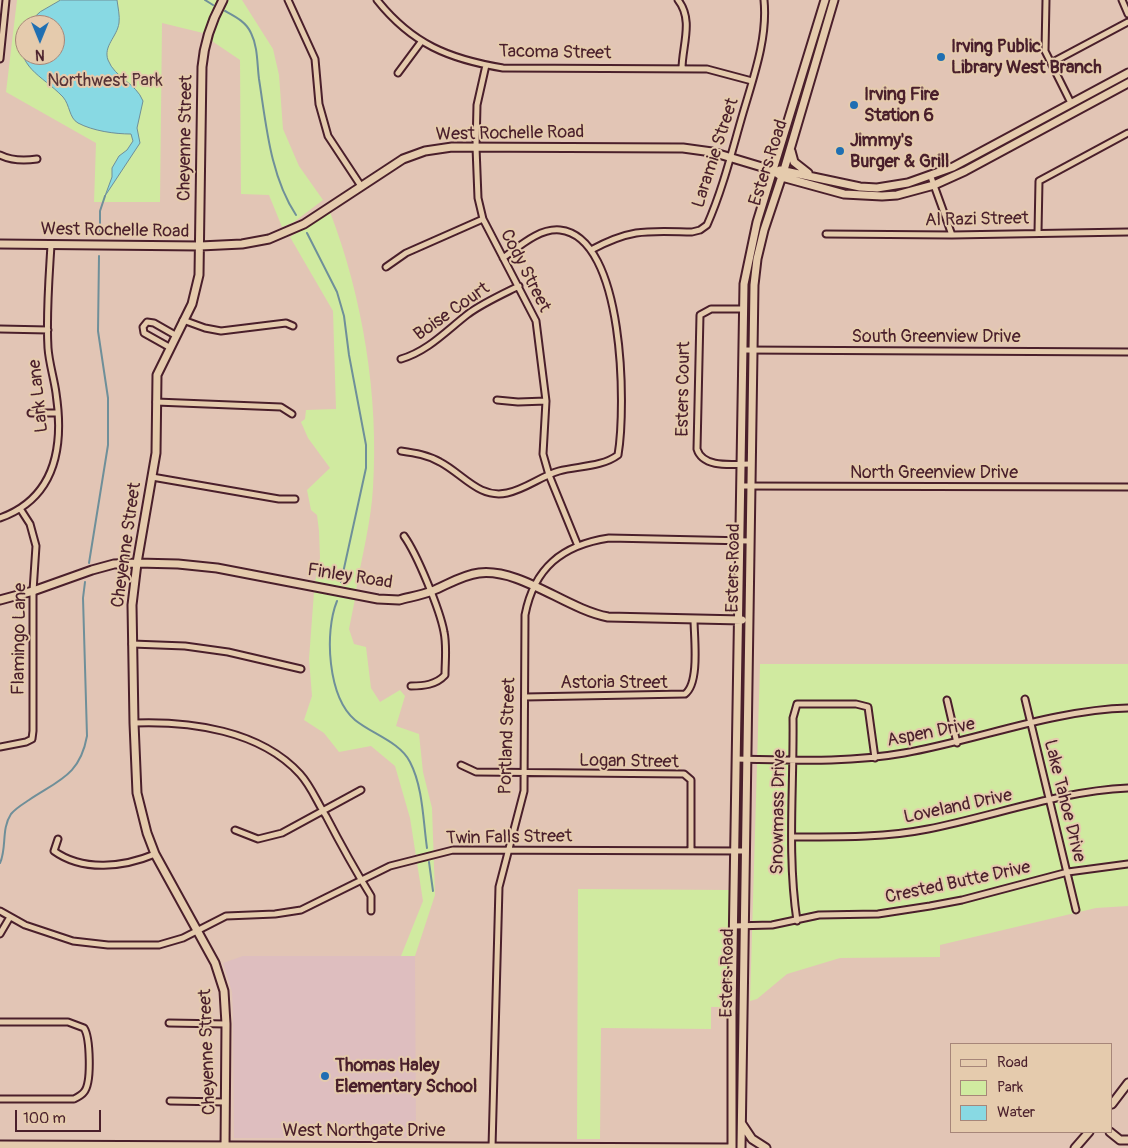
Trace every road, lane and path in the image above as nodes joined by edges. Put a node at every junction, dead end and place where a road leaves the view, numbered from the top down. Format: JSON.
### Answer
{"nodes":[{"id":1,"x":6,"y":0,"type":"edge"},
{"id":2,"x":223,"y":0,"type":"edge"},
{"id":3,"x":288,"y":0,"type":"edge"},
{"id":4,"x":377,"y":0,"type":"edge"},
{"id":5,"x":678,"y":0,"type":"edge"},
{"id":6,"x":764,"y":0,"type":"edge"},
{"id":7,"x":824,"y":0,"type":"edge"},
{"id":8,"x":834,"y":0,"type":"edge"},
{"id":9,"x":1046,"y":0,"type":"edge"},
{"id":10,"x":1122,"y":0,"type":"edge"},
{"id":11,"x":1128,"y":14,"type":"edge"},
{"id":12,"x":1128,"y":22,"type":"edge"},
{"id":13,"x":420,"y":42,"type":"junction"},
{"id":14,"x":0,"y":59,"type":"edge"},
{"id":15,"x":1051,"y":63,"type":"junction"},
{"id":16,"x":486,"y":65,"type":"junction"},
{"id":17,"x":682,"y":69,"type":"junction"},
{"id":18,"x":398,"y":73,"type":"dead end"},
{"id":19,"x":1128,"y":73,"type":"edge"},
{"id":20,"x":752,"y":81,"type":"junction"},
{"id":21,"x":1128,"y":83,"type":"edge"},
{"id":22,"x":797,"y":89,"type":"junction"},
{"id":23,"x":807,"y":93,"type":"junction"},
{"id":24,"x":1071,"y":103,"type":"junction"},
{"id":25,"x":1128,"y":133,"type":"edge"},
{"id":26,"x":476,"y":147,"type":"junction"},
{"id":27,"x":791,"y":147,"type":"junction"},
{"id":28,"x":0,"y":155,"type":"edge"},
{"id":29,"x":730,"y":158,"type":"junction"},
{"id":30,"x":37,"y":159,"type":"dead end"},
{"id":31,"x":772,"y":170,"type":"junction"},
{"id":32,"x":783,"y":173,"type":"junction"},
{"id":33,"x":931,"y":177,"type":"junction"},
{"id":34,"x":822,"y":179,"type":"junction"},
{"id":35,"x":934,"y":185,"type":"junction"},
{"id":36,"x":361,"y":186,"type":"junction"},
{"id":37,"x":483,"y":219,"type":"junction"},
{"id":38,"x":1038,"y":232,"type":"junction"},
{"id":39,"x":1128,"y":232,"type":"edge"},
{"id":40,"x":826,"y":234,"type":"dead end"},
{"id":41,"x":952,"y":235,"type":"junction"},
{"id":42,"x":0,"y":244,"type":"edge"},
{"id":43,"x":51,"y":245,"type":"junction"},
{"id":44,"x":200,"y":246,"type":"junction"},
{"id":45,"x":591,"y":250,"type":"junction"},
{"id":46,"x":503,"y":258,"type":"junction"},
{"id":47,"x":386,"y":267,"type":"dead end"},
{"id":48,"x":519,"y":286,"type":"junction"},
{"id":49,"x":744,"y":309,"type":"junction"},
{"id":50,"x":183,"y":320,"type":"junction"},
{"id":51,"x":293,"y":326,"type":"dead end"},
{"id":52,"x":0,"y":329,"type":"edge"},
{"id":53,"x":48,"y":330,"type":"junction"},
{"id":54,"x":175,"y":335,"type":"junction"},
{"id":55,"x":169,"y":346,"type":"junction"},
{"id":56,"x":743,"y":350,"type":"junction"},
{"id":57,"x":753,"y":350,"type":"junction"},
{"id":58,"x":1128,"y":352,"type":"edge"},
{"id":59,"x":400,"y":359,"type":"dead end"},
{"id":60,"x":497,"y":400,"type":"dead end"},
{"id":61,"x":546,"y":401,"type":"junction"},
{"id":62,"x":156,"y":402,"type":"junction"},
{"id":63,"x":30,"y":413,"type":"dead end"},
{"id":64,"x":58,"y":413,"type":"junction"},
{"id":65,"x":292,"y":414,"type":"dead end"},
{"id":66,"x":400,"y":450,"type":"dead end"},
{"id":67,"x":741,"y":464,"type":"junction"},
{"id":68,"x":750,"y":464,"type":"junction"},
{"id":69,"x":549,"y":475,"type":"junction"},
{"id":70,"x":152,"y":477,"type":"junction"},
{"id":71,"x":741,"y":486,"type":"junction"},
{"id":72,"x":750,"y":486,"type":"junction"},
{"id":73,"x":1128,"y":488,"type":"edge"},
{"id":74,"x":295,"y":499,"type":"dead end"},
{"id":75,"x":21,"y":510,"type":"junction"},
{"id":76,"x":0,"y":518,"type":"edge"},
{"id":77,"x":404,"y":536,"type":"dead end"},
{"id":78,"x":740,"y":541,"type":"junction"},
{"id":79,"x":749,"y":541,"type":"junction"},
{"id":80,"x":578,"y":546,"type":"junction"},
{"id":81,"x":136,"y":563,"type":"junction"},
{"id":82,"x":534,"y":587,"type":"junction"},
{"id":83,"x":33,"y":591,"type":"junction"},
{"id":84,"x":430,"y":592,"type":"junction"},
{"id":85,"x":0,"y":600,"type":"edge"},
{"id":86,"x":694,"y":619,"type":"junction"},
{"id":87,"x":738,"y":620,"type":"junction"},
{"id":88,"x":748,"y":620,"type":"junction"},
{"id":89,"x":132,"y":644,"type":"junction"},
{"id":90,"x":301,"y":669,"type":"dead end"},
{"id":91,"x":411,"y":686,"type":"dead end"},
{"id":92,"x":525,"y":697,"type":"junction"},
{"id":93,"x":1025,"y":699,"type":"dead end"},
{"id":94,"x":947,"y":700,"type":"dead end"},
{"id":95,"x":1128,"y":708,"type":"edge"},
{"id":96,"x":134,"y":723,"type":"junction"},
{"id":97,"x":1031,"y":725,"type":"junction"},
{"id":98,"x":957,"y":743,"type":"junction"},
{"id":99,"x":0,"y":747,"type":"edge"},
{"id":100,"x":876,"y":758,"type":"junction"},
{"id":101,"x":736,"y":759,"type":"junction"},
{"id":102,"x":746,"y":759,"type":"junction"},
{"id":103,"x":794,"y":760,"type":"junction"},
{"id":104,"x":461,"y":765,"type":"dead end"},
{"id":105,"x":525,"y":774,"type":"junction"},
{"id":106,"x":1128,"y":788,"type":"edge"},
{"id":107,"x":361,"y":790,"type":"dead end"},
{"id":108,"x":1049,"y":801,"type":"junction"},
{"id":109,"x":323,"y":812,"type":"junction"},
{"id":110,"x":235,"y":830,"type":"dead end"},
{"id":111,"x":792,"y":837,"type":"junction"},
{"id":112,"x":58,"y":838,"type":"dead end"},
{"id":113,"x":508,"y":850,"type":"junction"},
{"id":114,"x":691,"y":851,"type":"junction"},
{"id":115,"x":735,"y":851,"type":"junction"},
{"id":116,"x":744,"y":851,"type":"junction"},
{"id":117,"x":155,"y":854,"type":"junction"},
{"id":118,"x":1128,"y":864,"type":"edge"},
{"id":119,"x":1068,"y":872,"type":"junction"},
{"id":120,"x":361,"y":880,"type":"junction"},
{"id":121,"x":1076,"y":910,"type":"dead end"},
{"id":122,"x":0,"y":911,"type":"edge"},
{"id":123,"x":370,"y":911,"type":"dead end"},
{"id":124,"x":10,"y":917,"type":"junction"},
{"id":125,"x":797,"y":921,"type":"junction"},
{"id":126,"x":733,"y":926,"type":"junction"},
{"id":127,"x":743,"y":926,"type":"junction"},
{"id":128,"x":198,"y":930,"type":"junction"},
{"id":129,"x":0,"y":934,"type":"edge"},
{"id":130,"x":0,"y":1022,"type":"edge"},
{"id":131,"x":169,"y":1023,"type":"dead end"},
{"id":132,"x":226,"y":1024,"type":"junction"},
{"id":133,"x":1128,"y":1083,"type":"edge"},
{"id":134,"x":0,"y":1099,"type":"edge"},
{"id":135,"x":170,"y":1101,"type":"dead end"},
{"id":136,"x":225,"y":1102,"type":"junction"},
{"id":137,"x":1113,"y":1103,"type":"edge"},
{"id":138,"x":741,"y":1123,"type":"junction"},
{"id":139,"x":1088,"y":1133,"type":"edge"},
{"id":140,"x":1112,"y":1133,"type":"edge"},
{"id":141,"x":1124,"y":1140,"type":"edge"},
{"id":142,"x":0,"y":1145,"type":"edge"},
{"id":143,"x":101,"y":1147,"type":"edge"},
{"id":144,"x":225,"y":1147,"type":"edge"},
{"id":145,"x":389,"y":1147,"type":"edge"},
{"id":146,"x":492,"y":1148,"type":"edge"},
{"id":147,"x":609,"y":1148,"type":"edge"},
{"id":148,"x":728,"y":1148,"type":"edge"},
{"id":149,"x":732,"y":1148,"type":"edge"},
{"id":150,"x":741,"y":1148,"type":"edge"},
{"id":151,"x":766,"y":1148,"type":"edge"},
{"id":152,"x":1075,"y":1148,"type":"edge"}],
"edges":[{"from":1,"to":14,"type":"street"},
{"from":2,"to":44,"type":"street","name":"Cheyenne Street"},
{"from":3,"to":36,"type":"street"},
{"from":4,"to":13,"type":"street","name":"Tacoma Street"},
{"from":5,"to":17,"type":"street"},
{"from":6,"to":20,"type":"street","name":"Laramie Street"},
{"from":7,"to":22,"type":"street","name":"Esters Road"},
{"from":8,"to":23,"type":"street","name":"Esters Road"},
{"from":9,"to":15,"type":"street"},
{"from":10,"to":11,"type":"street"},
{"from":12,"to":15,"type":"street"},
{"from":13,"to":16,"type":"street","name":"Tacoma Street"},
{"from":13,"to":18,"type":"street"},
{"from":15,"to":24,"type":"street"},
{"from":16,"to":17,"type":"street","name":"Tacoma Street"},
{"from":16,"to":26,"type":"street","name":"Cody Street"},
{"from":17,"to":20,"type":"street","name":"Tacoma Street"},
{"from":19,"to":24,"type":"street","name":"West Rochelle Road"},
{"from":20,"to":29,"type":"street","name":"Laramie Street"},
{"from":21,"to":35,"type":"street","name":"West Rochelle Road"},
{"from":22,"to":23,"type":"street"},
{"from":22,"to":31,"type":"street","name":"Esters Road"},
{"from":23,"to":27,"type":"street","name":"Esters Road"},
{"from":24,"to":33,"type":"street","name":"West Rochelle Road"},
{"from":25,"to":38,"type":"street"},
{"from":26,"to":29,"type":"street","name":"West Rochelle Road"},
{"from":26,"to":36,"type":"street","name":"West Rochelle Road"},
{"from":26,"to":37,"type":"street","name":"Cody Street"},
{"from":27,"to":32,"type":"street","name":"Esters Road"},
{"from":27,"to":34,"type":"street"},
{"from":28,"to":30,"type":"street"},
{"from":29,"to":31,"type":"street","name":"West Rochelle Road"},
{"from":29,"to":45,"type":"street","name":"Laramie Street"},
{"from":31,"to":32,"type":"street","name":"West Rochelle Road"},
{"from":31,"to":49,"type":"street","name":"Esters Road"},
{"from":32,"to":34,"type":"street","name":"West Rochelle Road"},
{"from":32,"to":35,"type":"street","name":"West Rochelle Road"},
{"from":32,"to":57,"type":"street","name":"Esters Road"},
{"from":33,"to":34,"type":"street","name":"West Rochelle Road"},
{"from":33,"to":35,"type":"street"},
{"from":35,"to":41,"type":"street"},
{"from":36,"to":44,"type":"street","name":"West Rochelle Road"},
{"from":37,"to":46,"type":"street","name":"Cody Street"},
{"from":37,"to":47,"type":"street"},
{"from":38,"to":39,"type":"street","name":"Al Razi Street"},
{"from":38,"to":41,"type":"street","name":"Al Razi Street"},
{"from":40,"to":41,"type":"street","name":"Al Razi Street"},
{"from":42,"to":43,"type":"street","name":"West Rochelle Road"},
{"from":43,"to":44,"type":"street","name":"West Rochelle Road"},
{"from":43,"to":53,"type":"street","name":"Lark Lane"},
{"from":44,"to":50,"type":"street","name":"Cheyenne Street"},
{"from":45,"to":46,"type":"street"},
{"from":45,"to":69,"type":"street"},
{"from":46,"to":48,"type":"street","name":"Cody Street"},
{"from":48,"to":59,"type":"street","name":"Boise Court"},
{"from":48,"to":61,"type":"street","name":"Cody Street"},
{"from":49,"to":56,"type":"street","name":"Esters Road"},
{"from":49,"to":67,"type":"street","name":"Esters Court"},
{"from":50,"to":51,"type":"street"},
{"from":50,"to":54,"type":"street","name":"Cheyenne Street"},
{"from":52,"to":53,"type":"street"},
{"from":53,"to":64,"type":"street","name":"Lark Lane"},
{"from":54,"to":55,"type":"street","name":"Cheyenne Street"},
{"from":54,"to":55,"type":"street"},
{"from":55,"to":62,"type":"street","name":"Cheyenne Street"},
{"from":56,"to":57,"type":"street","name":"South Greenview Drive"},
{"from":56,"to":67,"type":"street","name":"Esters Road"},
{"from":57,"to":58,"type":"street","name":"South Greenview Drive"},
{"from":57,"to":68,"type":"street","name":"Esters Road"},
{"from":60,"to":61,"type":"street"},
{"from":61,"to":69,"type":"street","name":"Cody Street"},
{"from":62,"to":65,"type":"street"},
{"from":62,"to":70,"type":"street","name":"Cheyenne Street"},
{"from":63,"to":64,"type":"street"},
{"from":64,"to":75,"type":"street","name":"Lark Lane"},
{"from":66,"to":69,"type":"street"},
{"from":67,"to":68,"type":"street","name":"Esters Court"},
{"from":67,"to":71,"type":"street","name":"Esters Road"},
{"from":68,"to":72,"type":"street","name":"Esters Road"},
{"from":69,"to":80,"type":"street","name":"Cody Street"},
{"from":70,"to":74,"type":"street"},
{"from":70,"to":81,"type":"street","name":"Cheyenne Street"},
{"from":71,"to":72,"type":"street","name":"North Greenview Drive"},
{"from":71,"to":78,"type":"street","name":"Esters Road"},
{"from":72,"to":73,"type":"street","name":"North Greenview Drive"},
{"from":72,"to":79,"type":"street","name":"Esters Road"},
{"from":75,"to":76,"type":"street","name":"Lark Lane"},
{"from":75,"to":83,"type":"street","name":"Flamingo Lane"},
{"from":77,"to":84,"type":"street"},
{"from":78,"to":79,"type":"street","name":"Portland Street"},
{"from":78,"to":80,"type":"street","name":"Portland Street"},
{"from":78,"to":87,"type":"street","name":"Esters Road"},
{"from":79,"to":88,"type":"street","name":"Esters Road"},
{"from":80,"to":82,"type":"street","name":"Portland Street"},
{"from":81,"to":83,"type":"street","name":"Finley Road"},
{"from":81,"to":84,"type":"street","name":"Finley Road"},
{"from":81,"to":89,"type":"street","name":"Cheyenne Street"},
{"from":82,"to":84,"type":"street","name":"Finley Road"},
{"from":82,"to":86,"type":"street","name":"Finley Road"},
{"from":82,"to":92,"type":"street","name":"Portland Street"},
{"from":83,"to":85,"type":"street","name":"Finley Road"},
{"from":83,"to":99,"type":"street","name":"Flamingo Lane"},
{"from":84,"to":91,"type":"street"},
{"from":86,"to":87,"type":"street","name":"Finley Road"},
{"from":86,"to":92,"type":"street","name":"Astoria Street"},
{"from":87,"to":88,"type":"street","name":"Finley Road"},
{"from":87,"to":101,"type":"street","name":"Esters Road"},
{"from":88,"to":102,"type":"street","name":"Esters Road"},
{"from":89,"to":90,"type":"street"},
{"from":89,"to":96,"type":"street","name":"Cheyenne Street"},
{"from":92,"to":105,"type":"street","name":"Portland Street"},
{"from":93,"to":97,"type":"street","name":"Lake Tahoe Drive"},
{"from":94,"to":98,"type":"street"},
{"from":95,"to":97,"type":"street","name":"Aspen Drive"},
{"from":96,"to":109,"type":"street"},
{"from":96,"to":117,"type":"street","name":"Cheyenne Street"},
{"from":97,"to":98,"type":"street","name":"Aspen Drive"},
{"from":97,"to":108,"type":"street","name":"Lake Tahoe Drive"},
{"from":98,"to":100,"type":"street","name":"Aspen Drive"},
{"from":100,"to":103,"type":"street","name":"Aspen Drive"},
{"from":100,"to":103,"type":"street","name":"Snowmass Drive"},
{"from":101,"to":102,"type":"street","name":"Aspen Drive"},
{"from":101,"to":115,"type":"street","name":"Esters Road"},
{"from":102,"to":103,"type":"street","name":"Aspen Drive"},
{"from":102,"to":116,"type":"street","name":"Esters Road"},
{"from":103,"to":111,"type":"street","name":"Snowmass Drive"},
{"from":104,"to":105,"type":"street","name":"Logan Street"},
{"from":105,"to":113,"type":"street","name":"Portland Street"},
{"from":105,"to":114,"type":"street","name":"Logan Street"},
{"from":106,"to":108,"type":"street","name":"Loveland Drive"},
{"from":107,"to":109,"type":"street"},
{"from":108,"to":111,"type":"street","name":"Loveland Drive"},
{"from":108,"to":119,"type":"street","name":"Lake Tahoe Drive"},
{"from":109,"to":110,"type":"street"},
{"from":109,"to":120,"type":"street"},
{"from":111,"to":125,"type":"street","name":"Snowmass Drive"},
{"from":112,"to":117,"type":"street"},
{"from":113,"to":114,"type":"street","name":"Twin Falls Street"},
{"from":113,"to":120,"type":"street","name":"Twin Falls Street"},
{"from":113,"to":146,"type":"street","name":"Portland Street"},
{"from":114,"to":115,"type":"street","name":"Twin Falls Street"},
{"from":115,"to":116,"type":"street","name":"Twin Falls Street"},
{"from":115,"to":126,"type":"street","name":"Esters Road"},
{"from":116,"to":127,"type":"street","name":"Esters Road"},
{"from":117,"to":128,"type":"street","name":"Cheyenne Street"},
{"from":118,"to":119,"type":"street","name":"Crested Butte Drive"},
{"from":119,"to":121,"type":"street","name":"Lake Tahoe Drive"},
{"from":119,"to":125,"type":"street","name":"Crested Butte Drive"},
{"from":120,"to":123,"type":"street"},
{"from":120,"to":128,"type":"street","name":"Twin Falls Street"},
{"from":122,"to":124,"type":"street","name":"Twin Falls Street"},
{"from":124,"to":128,"type":"street","name":"Twin Falls Street"},
{"from":124,"to":129,"type":"street"},
{"from":125,"to":127,"type":"street","name":"Crested Butte Drive"},
{"from":126,"to":127,"type":"street","name":"Crested Butte Drive"},
{"from":126,"to":149,"type":"street","name":"Esters Road"},
{"from":127,"to":138,"type":"street","name":"Esters Road"},
{"from":128,"to":132,"type":"street","name":"Cheyenne Street"},
{"from":130,"to":134,"type":"street"},
{"from":131,"to":132,"type":"street"},
{"from":132,"to":136,"type":"street","name":"Cheyenne Street"},
{"from":133,"to":137,"type":"street"},
{"from":135,"to":136,"type":"street"},
{"from":136,"to":144,"type":"street","name":"Cheyenne Street"},
{"from":138,"to":150,"type":"street","name":"Esters Road"},
{"from":138,"to":151,"type":"street"},
{"from":139,"to":152,"type":"street"},
{"from":140,"to":141,"type":"street"},
{"from":142,"to":143,"type":"street","name":"West Northgate Drive"},
{"from":143,"to":144,"type":"street","name":"West Northgate Drive"},
{"from":144,"to":145,"type":"street","name":"West Northgate Drive"},
{"from":145,"to":146,"type":"street","name":"West Northgate Drive"},
{"from":146,"to":147,"type":"street","name":"West Northgate Drive"},
{"from":147,"to":148,"type":"street","name":"West Northgate Drive"}]}
